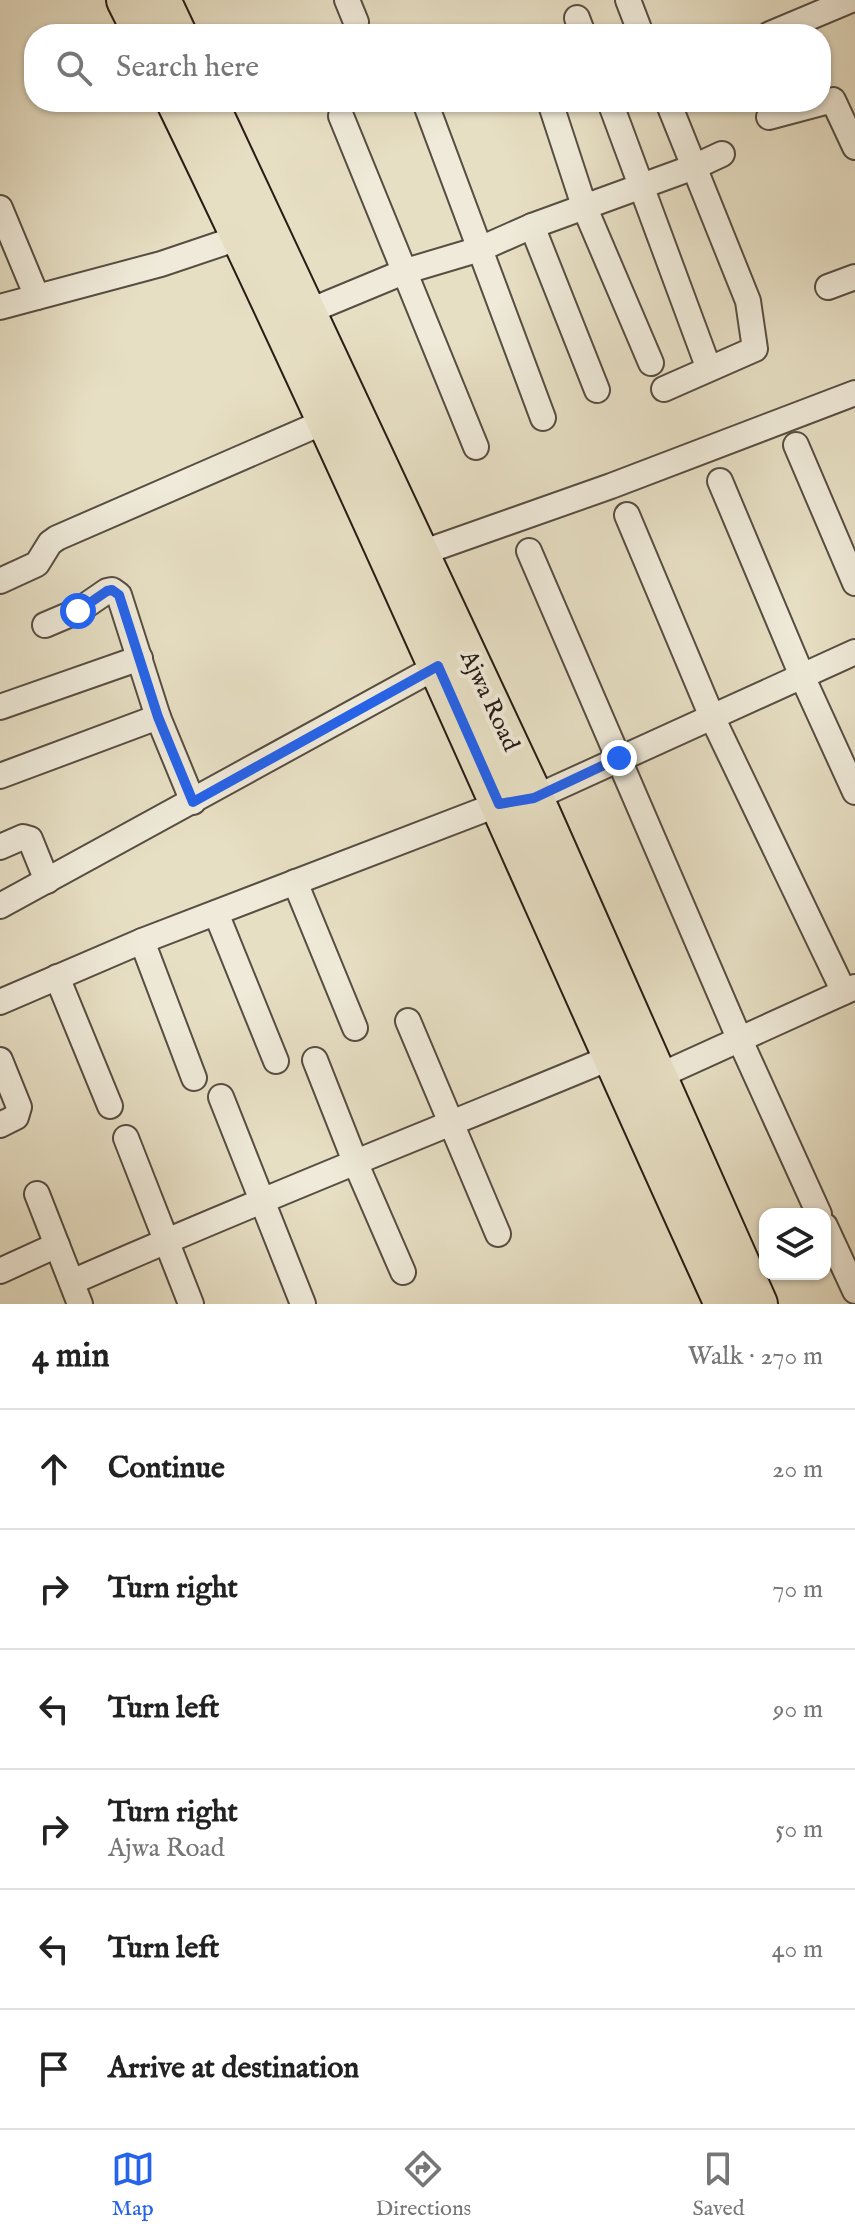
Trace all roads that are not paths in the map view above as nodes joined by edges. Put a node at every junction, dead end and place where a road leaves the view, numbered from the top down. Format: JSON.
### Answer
{"nodes":[{"id":1,"x":126,"y":0,"type":"edge"},
{"id":2,"x":161,"y":0,"type":"edge"},
{"id":3,"x":628,"y":0,"type":"edge"},
{"id":4,"x":851,"y":0,"type":"edge"},
{"id":5,"x":138,"y":24,"type":"edge"},
{"id":6,"x":172,"y":24,"type":"edge"},
{"id":7,"x":637,"y":24,"type":"edge"},
{"id":8,"x":794,"y":24,"type":"edge"},
{"id":9,"x":831,"y":101,"type":"edge"},
{"id":10,"x":181,"y":112,"type":"edge"},
{"id":11,"x":212,"y":112,"type":"edge"},
{"id":12,"x":429,"y":112,"type":"edge"},
{"id":13,"x":553,"y":112,"type":"edge"},
{"id":14,"x":614,"y":112,"type":"edge"},
{"id":15,"x":672,"y":112,"type":"edge"},
{"id":16,"x":788,"y":112,"type":"edge"},
{"id":17,"x":341,"y":116,"type":"dead end"},
{"id":18,"x":769,"y":117,"type":"dead end"},
{"id":19,"x":855,"y":147,"type":"edge"},
{"id":20,"x":722,"y":154,"type":"dead end"},
{"id":21,"x":694,"y":167,"type":"junction"},
{"id":22,"x":641,"y":185,"type":"junction"},
{"id":23,"x":584,"y":206,"type":"junction"},
{"id":24,"x":0,"y":208,"type":"edge"},
{"id":25,"x":532,"y":226,"type":"junction"},
{"id":26,"x":241,"y":237,"type":"junction"},
{"id":27,"x":480,"y":249,"type":"junction"},
{"id":28,"x":406,"y":271,"type":"junction"},
{"id":29,"x":855,"y":277,"type":"edge"},
{"id":30,"x":828,"y":287,"type":"dead end"},
{"id":31,"x":37,"y":297,"type":"junction"},
{"id":32,"x":0,"y":307,"type":"edge"},
{"id":33,"x":294,"y":317,"type":"junction"},
{"id":34,"x":706,"y":361,"type":"dead end"},
{"id":35,"x":651,"y":363,"type":"dead end"},
{"id":36,"x":664,"y":389,"type":"dead end"},
{"id":37,"x":597,"y":390,"type":"dead end"},
{"id":38,"x":855,"y":393,"type":"edge"},
{"id":39,"x":543,"y":418,"type":"dead end"},
{"id":40,"x":326,"y":421,"type":"junction"},
{"id":41,"x":796,"y":445,"type":"dead end"},
{"id":42,"x":476,"y":447,"type":"dead end"},
{"id":43,"x":720,"y":481,"type":"dead end"},
{"id":44,"x":627,"y":515,"type":"dead end"},
{"id":45,"x":529,"y":551,"type":"dead end"},
{"id":46,"x":406,"y":559,"type":"junction"},
{"id":47,"x":0,"y":581,"type":"edge"},
{"id":48,"x":855,"y":583,"type":"edge"},
{"id":49,"x":45,"y":625,"type":"dead end"},
{"id":50,"x":855,"y":652,"type":"edge"},
{"id":51,"x":140,"y":658,"type":"junction"},
{"id":52,"x":438,"y":666,"type":"junction"},
{"id":53,"x":802,"y":676,"type":"junction"},
{"id":54,"x":0,"y":707,"type":"edge"},
{"id":55,"x":158,"y":717,"type":"junction"},
{"id":56,"x":712,"y":717,"type":"junction"},
{"id":57,"x":619,"y":758,"type":"junction"},
{"id":58,"x":0,"y":776,"type":"edge"},
{"id":59,"x":855,"y":792,"type":"edge"},
{"id":60,"x":516,"y":801,"type":"junction"},
{"id":61,"x":193,"y":802,"type":"junction"},
{"id":62,"x":0,"y":847,"type":"edge"},
{"id":63,"x":47,"y":881,"type":"junction"},
{"id":64,"x":295,"y":882,"type":"junction"},
{"id":65,"x":0,"y":906,"type":"edge"},
{"id":66,"x":216,"y":913,"type":"junction"},
{"id":67,"x":142,"y":941,"type":"junction"},
{"id":68,"x":57,"y":977,"type":"junction"},
{"id":69,"x":849,"y":989,"type":"edge"},
{"id":70,"x":0,"y":1002,"type":"edge"},
{"id":71,"x":408,"y":1021,"type":"dead end"},
{"id":72,"x":355,"y":1028,"type":"dead end"},
{"id":73,"x":739,"y":1038,"type":"junction"},
{"id":74,"x":612,"y":1057,"type":"junction"},
{"id":75,"x":0,"y":1060,"type":"edge"},
{"id":76,"x":315,"y":1060,"type":"dead end"},
{"id":77,"x":276,"y":1061,"type":"dead end"},
{"id":78,"x":659,"y":1076,"type":"junction"},
{"id":79,"x":194,"y":1078,"type":"dead end"},
{"id":80,"x":221,"y":1097,"type":"dead end"},
{"id":81,"x":110,"y":1106,"type":"dead end"},
{"id":82,"x":451,"y":1124,"type":"junction"},
{"id":83,"x":0,"y":1125,"type":"edge"},
{"id":84,"x":126,"y":1138,"type":"dead end"},
{"id":85,"x":356,"y":1164,"type":"junction"},
{"id":86,"x":37,"y":1194,"type":"dead end"},
{"id":87,"x":261,"y":1200,"type":"junction"},
{"id":88,"x":816,"y":1208,"type":"edge"},
{"id":89,"x":498,"y":1234,"type":"dead end"},
{"id":90,"x":831,"y":1239,"type":"edge"},
{"id":91,"x":166,"y":1240,"type":"junction"},
{"id":92,"x":57,"y":1245,"type":"junction"},
{"id":93,"x":0,"y":1271,"type":"edge"},
{"id":94,"x":403,"y":1272,"type":"dead end"},
{"id":95,"x":855,"y":1291,"type":"edge"},
{"id":96,"x":76,"y":1293,"type":"edge"},
{"id":97,"x":855,"y":1299,"type":"edge"},
{"id":98,"x":191,"y":1304,"type":"edge"},
{"id":99,"x":303,"y":1304,"type":"edge"},
{"id":100,"x":724,"y":1304,"type":"edge"},
{"id":101,"x":758,"y":1304,"type":"edge"},
{"id":102,"x":844,"y":1304,"type":"edge"}],
"edges":[{"from":1,"to":5,"type":"main road"},
{"from":2,"to":6,"type":"main road"},
{"from":3,"to":7,"type":"street"},
{"from":4,"to":8,"type":"street"},
{"from":9,"to":19,"type":"street"},
{"from":10,"to":26,"type":"main road","name":"Ajwa Road"},
{"from":11,"to":33,"type":"main road","name":"Ajwa Road"},
{"from":12,"to":27,"type":"street"},
{"from":13,"to":23,"type":"street"},
{"from":14,"to":22,"type":"street"},
{"from":15,"to":21,"type":"street"},
{"from":16,"to":18,"type":"street"},
{"from":17,"to":28,"type":"street"},
{"from":20,"to":21,"type":"street"},
{"from":21,"to":22,"type":"street"},
{"from":21,"to":36,"type":"street"},
{"from":22,"to":23,"type":"street"},
{"from":22,"to":34,"type":"street"},
{"from":23,"to":25,"type":"street"},
{"from":23,"to":35,"type":"street"},
{"from":24,"to":31,"type":"street"},
{"from":25,"to":27,"type":"street"},
{"from":25,"to":37,"type":"street"},
{"from":26,"to":31,"type":"street"},
{"from":26,"to":33,"type":"main road","name":"Ajwa Road"},
{"from":27,"to":28,"type":"street"},
{"from":27,"to":39,"type":"street"},
{"from":28,"to":33,"type":"street"},
{"from":28,"to":42,"type":"street"},
{"from":29,"to":30,"type":"street"},
{"from":31,"to":32,"type":"street"},
{"from":33,"to":40,"type":"main road","name":"Ajwa Road"},
{"from":33,"to":46,"type":"main road","name":"Ajwa Road"},
{"from":38,"to":46,"type":"street"},
{"from":40,"to":46,"type":"main road","name":"Ajwa Road"},
{"from":40,"to":47,"type":"street"},
{"from":41,"to":48,"type":"street"},
{"from":43,"to":53,"type":"street"},
{"from":44,"to":56,"type":"street"},
{"from":45,"to":57,"type":"street"},
{"from":46,"to":52,"type":"main road","name":"Ajwa Road"},
{"from":46,"to":60,"type":"main road","name":"Ajwa Road"},
{"from":49,"to":51,"type":"street"},
{"from":50,"to":53,"type":"street"},
{"from":51,"to":54,"type":"street"},
{"from":51,"to":55,"type":"street"},
{"from":52,"to":60,"type":"main road","name":"Ajwa Road"},
{"from":52,"to":61,"type":"street"},
{"from":53,"to":56,"type":"street"},
{"from":53,"to":59,"type":"street"},
{"from":55,"to":58,"type":"street"},
{"from":55,"to":61,"type":"street"},
{"from":56,"to":57,"type":"street"},
{"from":56,"to":69,"type":"street"},
{"from":57,"to":60,"type":"street"},
{"from":57,"to":73,"type":"street"},
{"from":60,"to":64,"type":"street"},
{"from":60,"to":74,"type":"main road","name":"Ajwa Road"},
{"from":60,"to":78,"type":"main road","name":"Ajwa Road"},
{"from":61,"to":63,"type":"street"},
{"from":62,"to":63,"type":"street"},
{"from":63,"to":65,"type":"street"},
{"from":64,"to":66,"type":"street"},
{"from":64,"to":72,"type":"street"},
{"from":66,"to":67,"type":"street"},
{"from":66,"to":77,"type":"street"},
{"from":67,"to":68,"type":"street"},
{"from":67,"to":79,"type":"street"},
{"from":68,"to":70,"type":"street"},
{"from":68,"to":81,"type":"street"},
{"from":69,"to":73,"type":"street"},
{"from":71,"to":82,"type":"street"},
{"from":73,"to":78,"type":"street"},
{"from":73,"to":88,"type":"street"},
{"from":74,"to":82,"type":"street"},
{"from":74,"to":100,"type":"main road","name":"Ajwa Road"},
{"from":75,"to":83,"type":"street"},
{"from":76,"to":85,"type":"street"},
{"from":78,"to":101,"type":"main road","name":"Ajwa Road"},
{"from":80,"to":87,"type":"street"},
{"from":82,"to":85,"type":"street"},
{"from":82,"to":89,"type":"street"},
{"from":84,"to":91,"type":"street"},
{"from":85,"to":87,"type":"street"},
{"from":85,"to":94,"type":"street"},
{"from":86,"to":92,"type":"street"},
{"from":87,"to":91,"type":"street"},
{"from":87,"to":99,"type":"street"},
{"from":90,"to":95,"type":"street"},
{"from":91,"to":96,"type":"street"},
{"from":91,"to":98,"type":"street"},
{"from":92,"to":93,"type":"street"},
{"from":92,"to":96,"type":"street"},
{"from":97,"to":102,"type":"street"}]}
